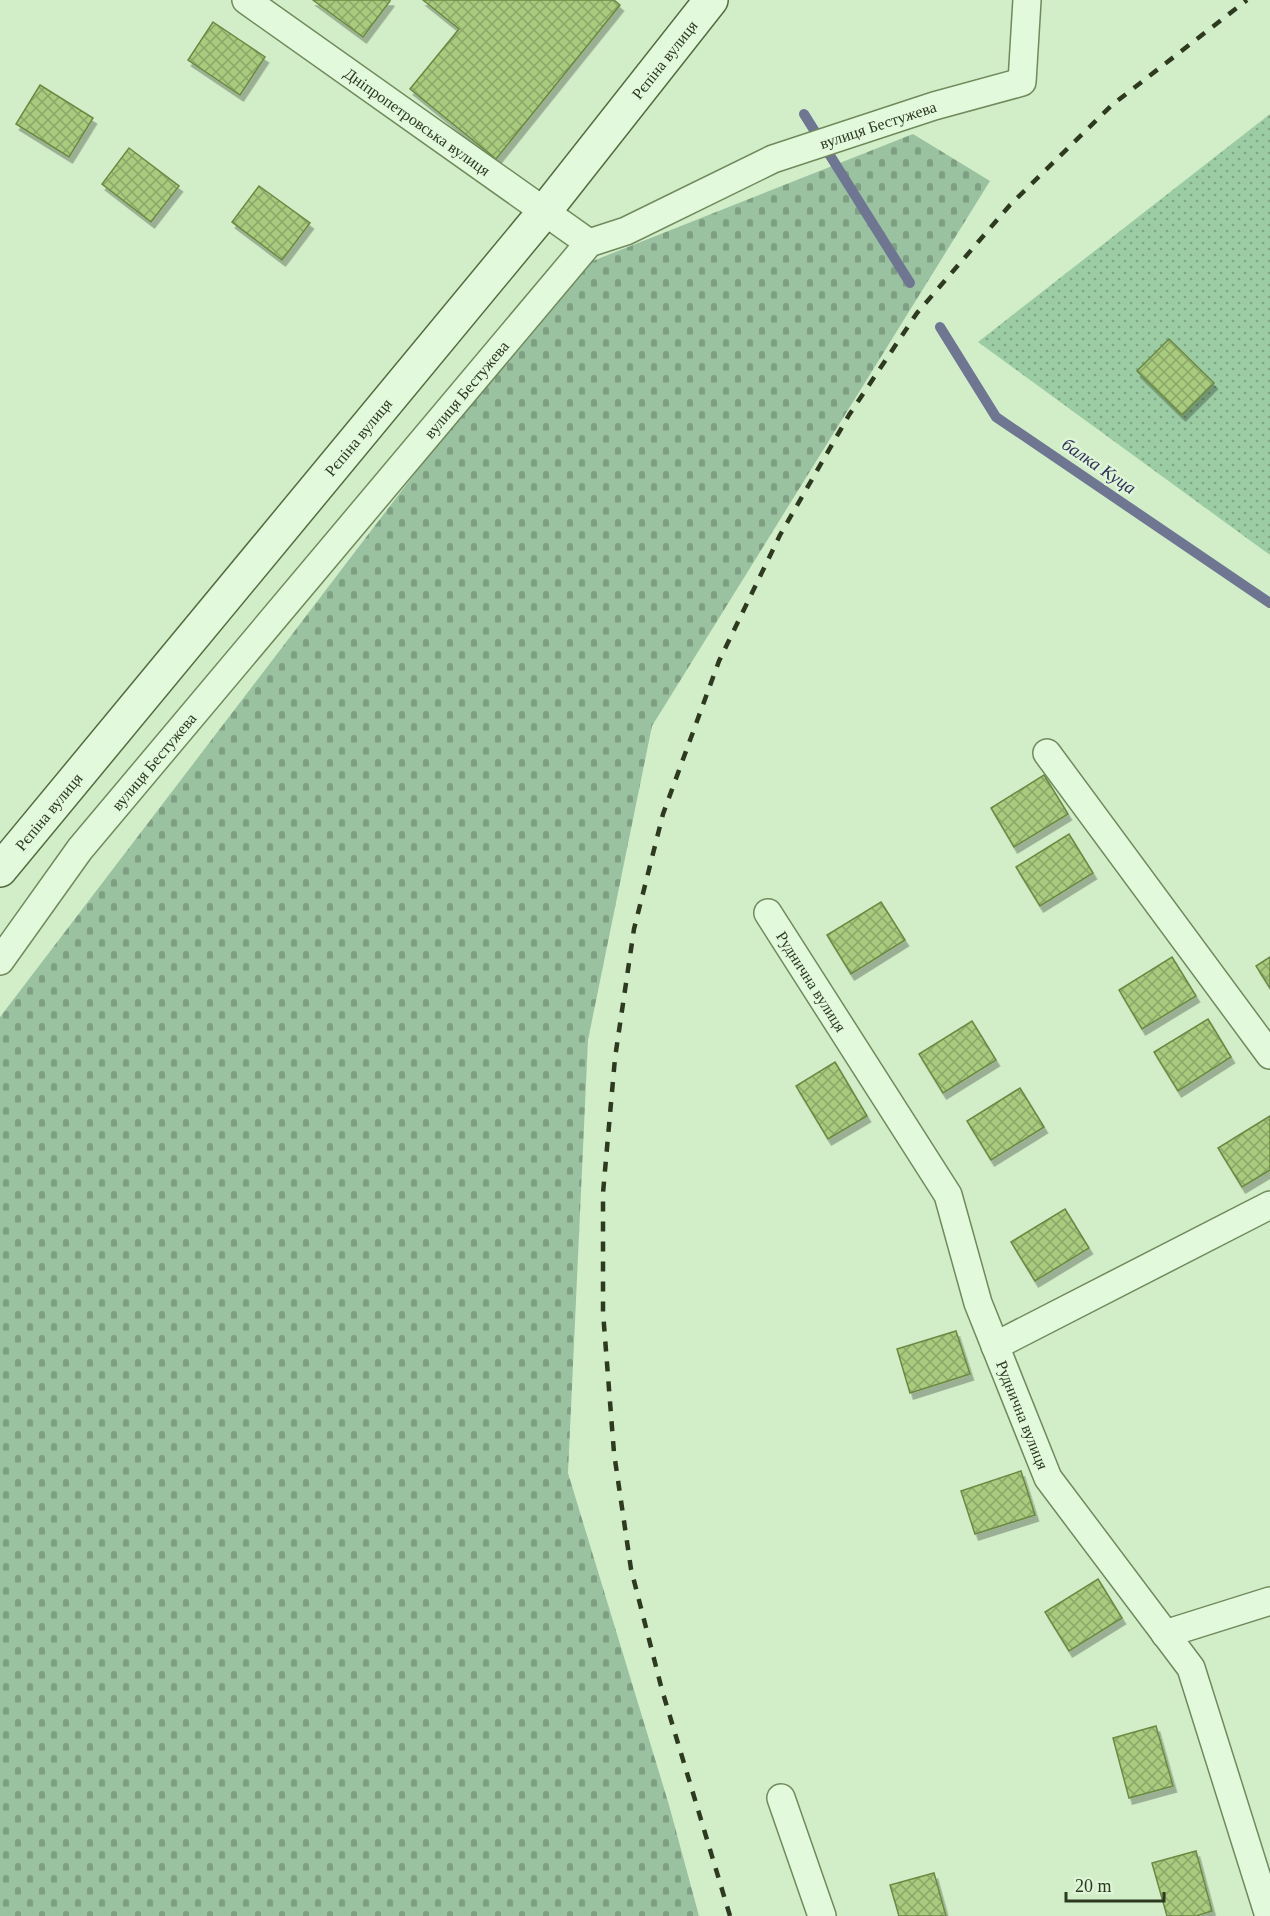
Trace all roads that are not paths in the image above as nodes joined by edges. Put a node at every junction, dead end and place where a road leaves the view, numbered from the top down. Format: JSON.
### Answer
{"nodes":[{"id":1,"x":246,"y":0,"type":"edge"},
{"id":2,"x":711,"y":0,"type":"edge"},
{"id":3,"x":1027,"y":0,"type":"edge"},
{"id":4,"x":544,"y":212,"type":"junction"},
{"id":5,"x":589,"y":243,"type":"junction"},
{"id":6,"x":1047,"y":753,"type":"dead end"},
{"id":7,"x":0,"y":870,"type":"edge"},
{"id":8,"x":768,"y":913,"type":"dead end"},
{"id":9,"x":0,"y":961,"type":"edge"},
{"id":10,"x":1270,"y":1055,"type":"edge"},
{"id":11,"x":1270,"y":1205,"type":"edge"},
{"id":12,"x":995,"y":1346,"type":"junction"},
{"id":13,"x":1270,"y":1601,"type":"edge"},
{"id":14,"x":1165,"y":1634,"type":"junction"},
{"id":15,"x":781,"y":1798,"type":"dead end"},
{"id":16,"x":822,"y":1916,"type":"edge"},
{"id":17,"x":1269,"y":1916,"type":"edge"}],
"edges":[{"from":1,"to":4,"type":"street","name":"Дніпропетровська вулиця"},
{"from":2,"to":4,"type":"street","name":"Рєпіна вулиця"},
{"from":3,"to":5,"type":"street","name":"вулиця Бестужева"},
{"from":4,"to":5,"type":"street","name":"Дніпропетровська вулиця"},
{"from":4,"to":7,"type":"street","name":"Рєпіна вулиця"},
{"from":5,"to":9,"type":"street","name":"вулиця Бестужева"},
{"from":6,"to":10,"type":"street"},
{"from":8,"to":12,"type":"street","name":"Руднична вулиця"},
{"from":11,"to":12,"type":"street"},
{"from":12,"to":14,"type":"street","name":"Руднична вулиця"},
{"from":13,"to":14,"type":"street"},
{"from":14,"to":17,"type":"street","name":"Руднична вулиця"},
{"from":15,"to":16,"type":"street"}]}
